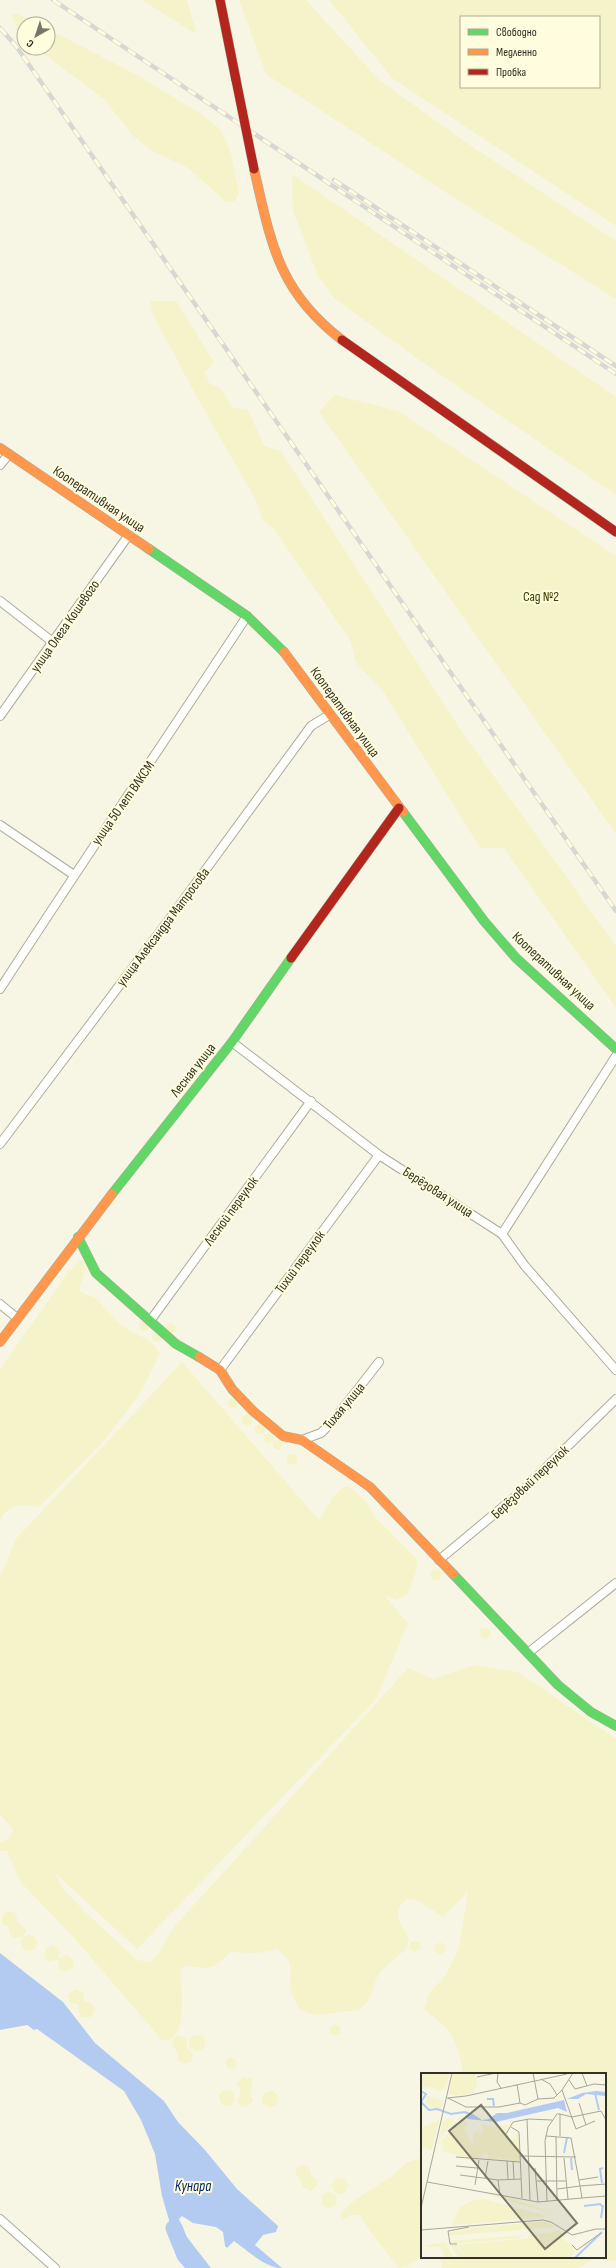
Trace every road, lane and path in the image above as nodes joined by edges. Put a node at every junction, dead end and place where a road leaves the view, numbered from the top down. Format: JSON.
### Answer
{"nodes":[{"id":1,"x":220,"y":0,"type":"edge"},
{"id":2,"x":0,"y":448,"type":"edge"},
{"id":3,"x":8,"y":454,"type":"junction"},
{"id":4,"x":0,"y":465,"type":"edge"},
{"id":5,"x":616,"y":532,"type":"edge"},
{"id":6,"x":128,"y":536,"type":"junction"},
{"id":7,"x":0,"y":602,"type":"edge"},
{"id":8,"x":247,"y":616,"type":"junction"},
{"id":9,"x":54,"y":643,"type":"junction"},
{"id":10,"x":329,"y":715,"type":"junction"},
{"id":11,"x":0,"y":716,"type":"edge"},
{"id":12,"x":399,"y":808,"type":"junction"},
{"id":13,"x":0,"y":825,"type":"edge"},
{"id":14,"x":74,"y":875,"type":"junction"},
{"id":15,"x":0,"y":989,"type":"edge"},
{"id":16,"x":232,"y":1042,"type":"junction"},
{"id":17,"x":616,"y":1049,"type":"edge"},
{"id":18,"x":616,"y":1056,"type":"edge"},
{"id":19,"x":311,"y":1101,"type":"junction"},
{"id":20,"x":0,"y":1144,"type":"edge"},
{"id":21,"x":379,"y":1155,"type":"junction"},
{"id":22,"x":502,"y":1234,"type":"junction"},
{"id":23,"x":78,"y":1237,"type":"junction"},
{"id":24,"x":0,"y":1304,"type":"edge"},
{"id":25,"x":17,"y":1318,"type":"junction"},
{"id":26,"x":150,"y":1322,"type":"junction"},
{"id":27,"x":0,"y":1342,"type":"edge"},
{"id":28,"x":379,"y":1362,"type":"dead end"},
{"id":29,"x":220,"y":1370,"type":"junction"},
{"id":30,"x":616,"y":1370,"type":"edge"},
{"id":31,"x":616,"y":1399,"type":"edge"},
{"id":32,"x":302,"y":1440,"type":"junction"},
{"id":33,"x":439,"y":1560,"type":"junction"},
{"id":34,"x":616,"y":1583,"type":"edge"},
{"id":35,"x":528,"y":1653,"type":"junction"},
{"id":36,"x":616,"y":1726,"type":"edge"},
{"id":37,"x":0,"y":2219,"type":"edge"},
{"id":38,"x":55,"y":2268,"type":"edge"}],
"edges":[{"from":1,"to":5,"type":"main road","bridge":true},
{"from":2,"to":3,"type":"main road","name":"Кооперативная улица"},
{"from":3,"to":4,"type":"street"},
{"from":3,"to":6,"type":"main road","name":"Кооперативная улица"},
{"from":6,"to":8,"type":"main road","name":"Кооперативная улица"},
{"from":6,"to":9,"type":"street","name":"улица Олега Кошевого"},
{"from":7,"to":9,"type":"street"},
{"from":8,"to":10,"type":"main road","name":"Кооперативная улица"},
{"from":8,"to":14,"type":"street","name":"улица 50 лет ВЛКСМ"},
{"from":9,"to":11,"type":"street","name":"улица Олега Кошевого"},
{"from":10,"to":12,"type":"main road","name":"Кооперативная улица"},
{"from":10,"to":20,"type":"street","name":"улица Александра Матросова"},
{"from":12,"to":16,"type":"main road","name":"Лесная улица"},
{"from":12,"to":17,"type":"main road","name":"Кооперативная улица"},
{"from":13,"to":14,"type":"street"},
{"from":14,"to":15,"type":"street","name":"улица 50 лет ВЛКСМ"},
{"from":16,"to":19,"type":"street","name":"Берёзовая улица"},
{"from":16,"to":23,"type":"main road","name":"Лесная улица"},
{"from":18,"to":22,"type":"street"},
{"from":19,"to":21,"type":"street","name":"Берёзовая улица"},
{"from":19,"to":26,"type":"street","name":"Лесной переулок"},
{"from":21,"to":22,"type":"street","name":"Берёзовая улица"},
{"from":21,"to":29,"type":"street","name":"Тихий переулок"},
{"from":22,"to":30,"type":"street","name":"Берёзовая улица"},
{"from":23,"to":25,"type":"main road","name":"Лесная улица"},
{"from":23,"to":26,"type":"main road"},
{"from":24,"to":25,"type":"street"},
{"from":25,"to":27,"type":"main road","name":"Лесная улица"},
{"from":26,"to":29,"type":"main road"},
{"from":28,"to":32,"type":"street","name":"Тихая улица"},
{"from":29,"to":32,"type":"main road"},
{"from":31,"to":33,"type":"street","name":"Берёзовый переулок"},
{"from":32,"to":33,"type":"main road"},
{"from":33,"to":35,"type":"main road"},
{"from":34,"to":35,"type":"street"},
{"from":35,"to":36,"type":"main road"},
{"from":37,"to":38,"type":"street"}]}
